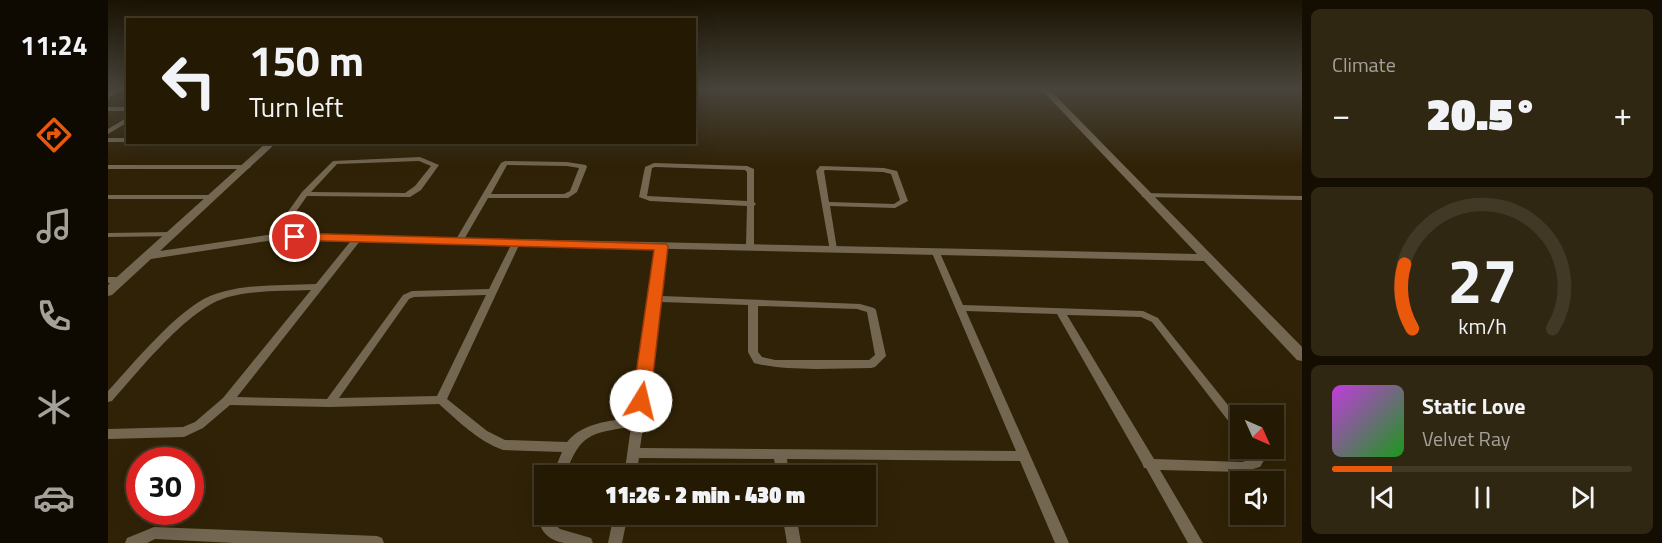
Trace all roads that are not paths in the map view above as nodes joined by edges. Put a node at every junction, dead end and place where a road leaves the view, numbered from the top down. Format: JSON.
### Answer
{"nodes":[{"id":1,"x":1069,"y":114,"type":"edge"},
{"id":2,"x":126,"y":120,"type":"edge"},
{"id":3,"x":108,"y":132,"type":"edge"},
{"id":4,"x":126,"y":140,"type":"edge"},
{"id":5,"x":108,"y":141,"type":"edge"},
{"id":6,"x":272,"y":144,"type":"edge"},
{"id":7,"x":108,"y":167,"type":"edge"},
{"id":8,"x":117,"y":167,"type":"junction"},
{"id":9,"x":247,"y":167,"type":"junction"},
{"id":10,"x":108,"y":173,"type":"edge"},
{"id":11,"x":305,"y":194,"type":"junction"},
{"id":12,"x":1145,"y":195,"type":"junction"},
{"id":13,"x":486,"y":196,"type":"junction"},
{"id":14,"x":108,"y":197,"type":"edge"},
{"id":15,"x":213,"y":197,"type":"junction"},
{"id":16,"x":1302,"y":198,"type":"edge"},
{"id":17,"x":752,"y":204,"type":"junction"},
{"id":18,"x":825,"y":204,"type":"junction"},
{"id":19,"x":173,"y":234,"type":"junction"},
{"id":20,"x":108,"y":235,"type":"edge"},
{"id":21,"x":274,"y":237,"type":"junction"},
{"id":22,"x":357,"y":240,"type":"junction"},
{"id":23,"x":459,"y":241,"type":"junction"},
{"id":24,"x":516,"y":243,"type":"junction"},
{"id":25,"x":662,"y":246,"type":"junction"},
{"id":26,"x":750,"y":246,"type":"junction"},
{"id":27,"x":833,"y":249,"type":"junction"},
{"id":28,"x":936,"y":253,"type":"junction"},
{"id":29,"x":150,"y":256,"type":"junction"},
{"id":30,"x":1208,"y":258,"type":"junction"},
{"id":31,"x":108,"y":280,"type":"edge"},
{"id":32,"x":123,"y":280,"type":"junction"},
{"id":33,"x":318,"y":287,"type":"junction"},
{"id":34,"x":108,"y":292,"type":"edge"},
{"id":35,"x":493,"y":292,"type":"junction"},
{"id":36,"x":657,"y":299,"type":"junction"},
{"id":37,"x":753,"y":303,"type":"junction"},
{"id":38,"x":961,"y":308,"type":"junction"},
{"id":39,"x":1061,"y":312,"type":"junction"},
{"id":40,"x":1302,"y":356,"type":"edge"},
{"id":41,"x":108,"y":398,"type":"edge"},
{"id":42,"x":441,"y":400,"type":"junction"},
{"id":43,"x":226,"y":401,"type":"junction"},
{"id":44,"x":330,"y":403,"type":"junction"},
{"id":45,"x":1230,"y":415,"type":"edge"},
{"id":46,"x":638,"y":422,"type":"junction"},
{"id":47,"x":108,"y":434,"type":"edge"},
{"id":48,"x":568,"y":447,"type":"junction"},
{"id":49,"x":635,"y":453,"type":"junction"},
{"id":50,"x":780,"y":455,"type":"junction"},
{"id":51,"x":1024,"y":456,"type":"junction"},
{"id":52,"x":1259,"y":459,"type":"edge"},
{"id":53,"x":1148,"y":464,"type":"junction"},
{"id":54,"x":562,"y":465,"type":"edge"},
{"id":55,"x":632,"y":465,"type":"edge"},
{"id":56,"x":781,"y":465,"type":"edge"},
{"id":57,"x":546,"y":525,"type":"edge"},
{"id":58,"x":619,"y":525,"type":"edge"},
{"id":59,"x":791,"y":525,"type":"edge"},
{"id":60,"x":132,"y":543,"type":"edge"},
{"id":61,"x":377,"y":543,"type":"edge"},
{"id":62,"x":586,"y":543,"type":"edge"},
{"id":63,"x":615,"y":543,"type":"edge"},
{"id":64,"x":794,"y":543,"type":"edge"},
{"id":65,"x":1062,"y":543,"type":"edge"},
{"id":66,"x":1196,"y":543,"type":"edge"}],
"edges":[{"from":1,"to":12,"type":"street"},
{"from":2,"to":3,"type":"street"},
{"from":4,"to":5,"type":"street"},
{"from":6,"to":9,"type":"street"},
{"from":7,"to":8,"type":"street"},
{"from":8,"to":9,"type":"street"},
{"from":8,"to":10,"type":"street"},
{"from":9,"to":15,"type":"street"},
{"from":11,"to":11,"type":"street"},
{"from":11,"to":21,"type":"street"},
{"from":12,"to":16,"type":"street"},
{"from":12,"to":30,"type":"street"},
{"from":13,"to":13,"type":"street"},
{"from":13,"to":23,"type":"street"},
{"from":14,"to":15,"type":"street"},
{"from":15,"to":19,"type":"street"},
{"from":17,"to":17,"type":"street"},
{"from":17,"to":26,"type":"street"},
{"from":18,"to":18,"type":"street"},
{"from":18,"to":27,"type":"street"},
{"from":19,"to":20,"type":"street"},
{"from":19,"to":29,"type":"street"},
{"from":21,"to":22,"type":"street"},
{"from":21,"to":29,"type":"street"},
{"from":22,"to":23,"type":"street"},
{"from":22,"to":33,"type":"street"},
{"from":23,"to":24,"type":"street"},
{"from":24,"to":25,"type":"street"},
{"from":24,"to":35,"type":"street"},
{"from":25,"to":26,"type":"street"},
{"from":25,"to":36,"type":"street"},
{"from":26,"to":27,"type":"street"},
{"from":27,"to":28,"type":"street"},
{"from":28,"to":30,"type":"street"},
{"from":28,"to":38,"type":"street"},
{"from":29,"to":32,"type":"street"},
{"from":30,"to":40,"type":"street"},
{"from":31,"to":32,"type":"street"},
{"from":32,"to":34,"type":"street"},
{"from":33,"to":41,"type":"street"},
{"from":33,"to":43,"type":"street"},
{"from":35,"to":42,"type":"street"},
{"from":35,"to":44,"type":"street"},
{"from":36,"to":37,"type":"street"},
{"from":36,"to":46,"type":"street"},
{"from":37,"to":37,"type":"street"},
{"from":38,"to":39,"type":"street"},
{"from":38,"to":51,"type":"street"},
{"from":39,"to":45,"type":"street"},
{"from":39,"to":53,"type":"street"},
{"from":42,"to":44,"type":"street"},
{"from":42,"to":48,"type":"street"},
{"from":43,"to":44,"type":"street"},
{"from":43,"to":47,"type":"street"},
{"from":46,"to":48,"type":"street"},
{"from":46,"to":49,"type":"street"},
{"from":48,"to":54,"type":"street"},
{"from":49,"to":50,"type":"street"},
{"from":49,"to":55,"type":"street"},
{"from":50,"to":51,"type":"street"},
{"from":50,"to":56,"type":"street"},
{"from":51,"to":65,"type":"street"},
{"from":52,"to":53,"type":"street"},
{"from":53,"to":66,"type":"street"},
{"from":57,"to":62,"type":"street"},
{"from":58,"to":63,"type":"street"},
{"from":59,"to":64,"type":"street"},
{"from":60,"to":61,"type":"street"}]}
